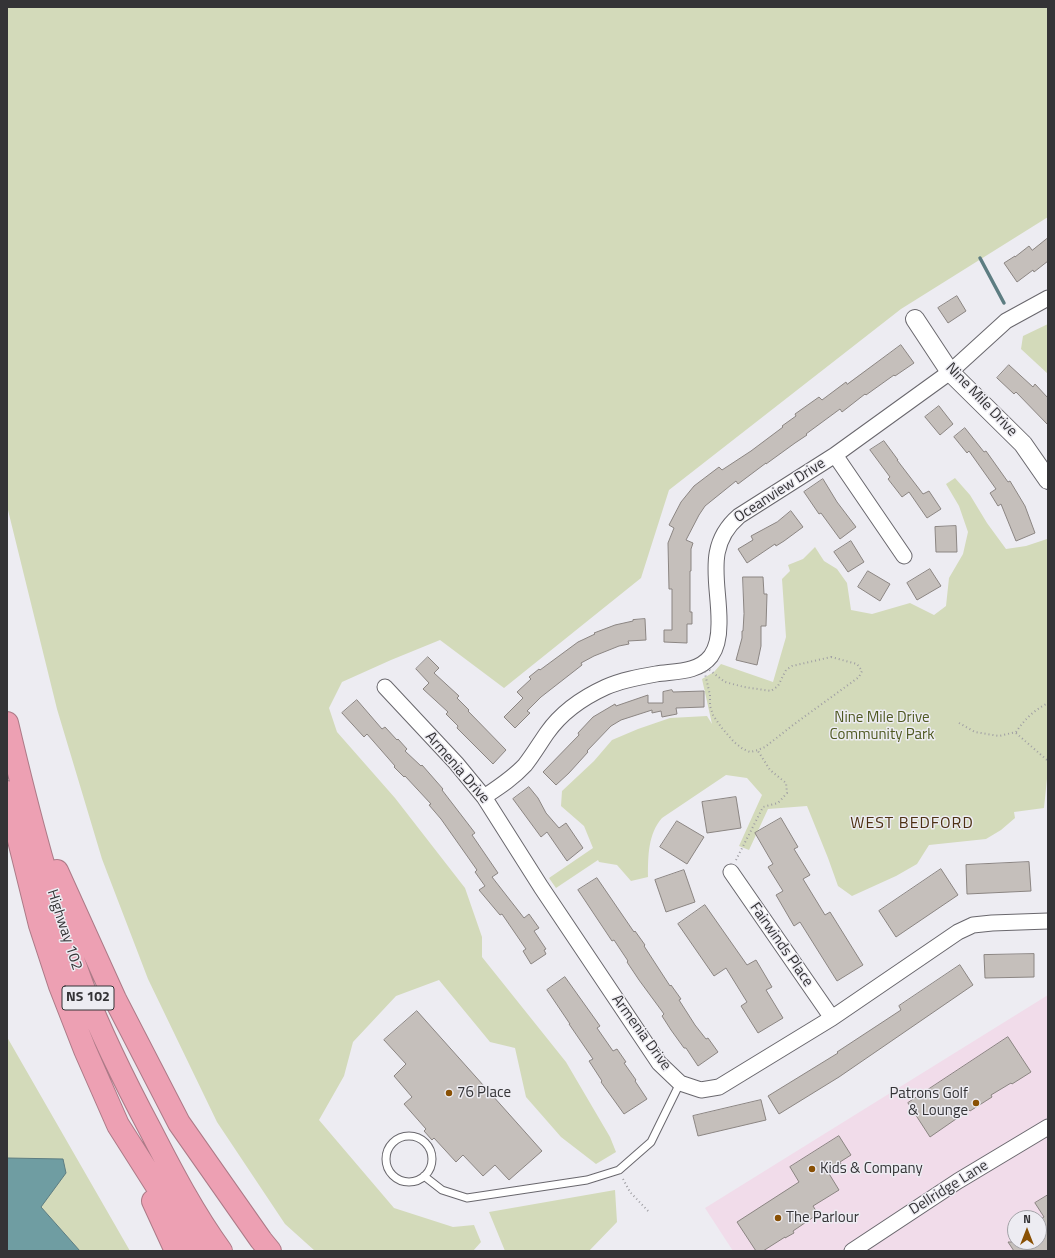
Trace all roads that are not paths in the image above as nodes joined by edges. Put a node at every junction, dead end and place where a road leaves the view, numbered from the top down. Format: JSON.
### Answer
{"nodes":[{"id":1,"x":1048,"y":298,"type":"edge"},
{"id":2,"x":915,"y":319,"type":"dead end"},
{"id":3,"x":950,"y":372,"type":"junction"},
{"id":4,"x":835,"y":455,"type":"junction"},
{"id":5,"x":1048,"y":480,"type":"edge"},
{"id":6,"x":904,"y":556,"type":"dead end"},
{"id":7,"x":385,"y":687,"type":"dead end"},
{"id":8,"x":7,"y":723,"type":"edge"},
{"id":9,"x":16,"y":796,"type":"edge"},
{"id":10,"x":484,"y":797,"type":"junction"},
{"id":11,"x":730,"y":872,"type":"road end"},
{"id":12,"x":1048,"y":921,"type":"edge"},
{"id":13,"x":832,"y":1018,"type":"junction"},
{"id":14,"x":680,"y":1083,"type":"junction"},
{"id":15,"x":118,"y":1125,"type":"junction"},
{"id":16,"x":1048,"y":1127,"type":"edge"},
{"id":17,"x":424,"y":1176,"type":"junction"},
{"id":18,"x":176,"y":1251,"type":"edge"},
{"id":19,"x":198,"y":1251,"type":"edge"},
{"id":20,"x":221,"y":1251,"type":"edge"},
{"id":21,"x":270,"y":1251,"type":"edge"},
{"id":22,"x":852,"y":1251,"type":"edge"}],
"edges":[{"from":1,"to":3,"type":"street","name":"Oceanview Drive"},
{"from":2,"to":3,"type":"street","name":"Nine Mile Drive"},
{"from":3,"to":4,"type":"street","name":"Oceanview Drive"},
{"from":3,"to":5,"type":"street","name":"Nine Mile Drive"},
{"from":4,"to":6,"type":"street"},
{"from":4,"to":10,"type":"street","name":"Oceanview Drive"},
{"from":7,"to":10,"type":"street","name":"Armenia Drive"},
{"from":8,"to":9,"type":"highway","name":"Highway 102","number":"NS 102"},
{"from":9,"to":15,"type":"highway","name":"Highway 102","number":"NS 102"},
{"from":9,"to":20,"type":"highway","name":"Highway 102","number":"NS 102"},
{"from":9,"to":21,"type":"highway"},
{"from":10,"to":14,"type":"street","name":"Armenia Drive"},
{"from":11,"to":13,"type":"street","name":"Fairwinds Place"},
{"from":12,"to":13,"type":"street","name":"Armenia Drive"},
{"from":13,"to":14,"type":"street","name":"Armenia Drive"},
{"from":14,"to":17,"type":"lane"},
{"from":15,"to":18,"type":"highway"},
{"from":15,"to":19,"type":"highway","name":"Highway 102","number":"NS 102"},
{"from":16,"to":22,"type":"street","name":"Dellridge Lane"},
{"from":17,"to":17,"type":"lane"}]}
